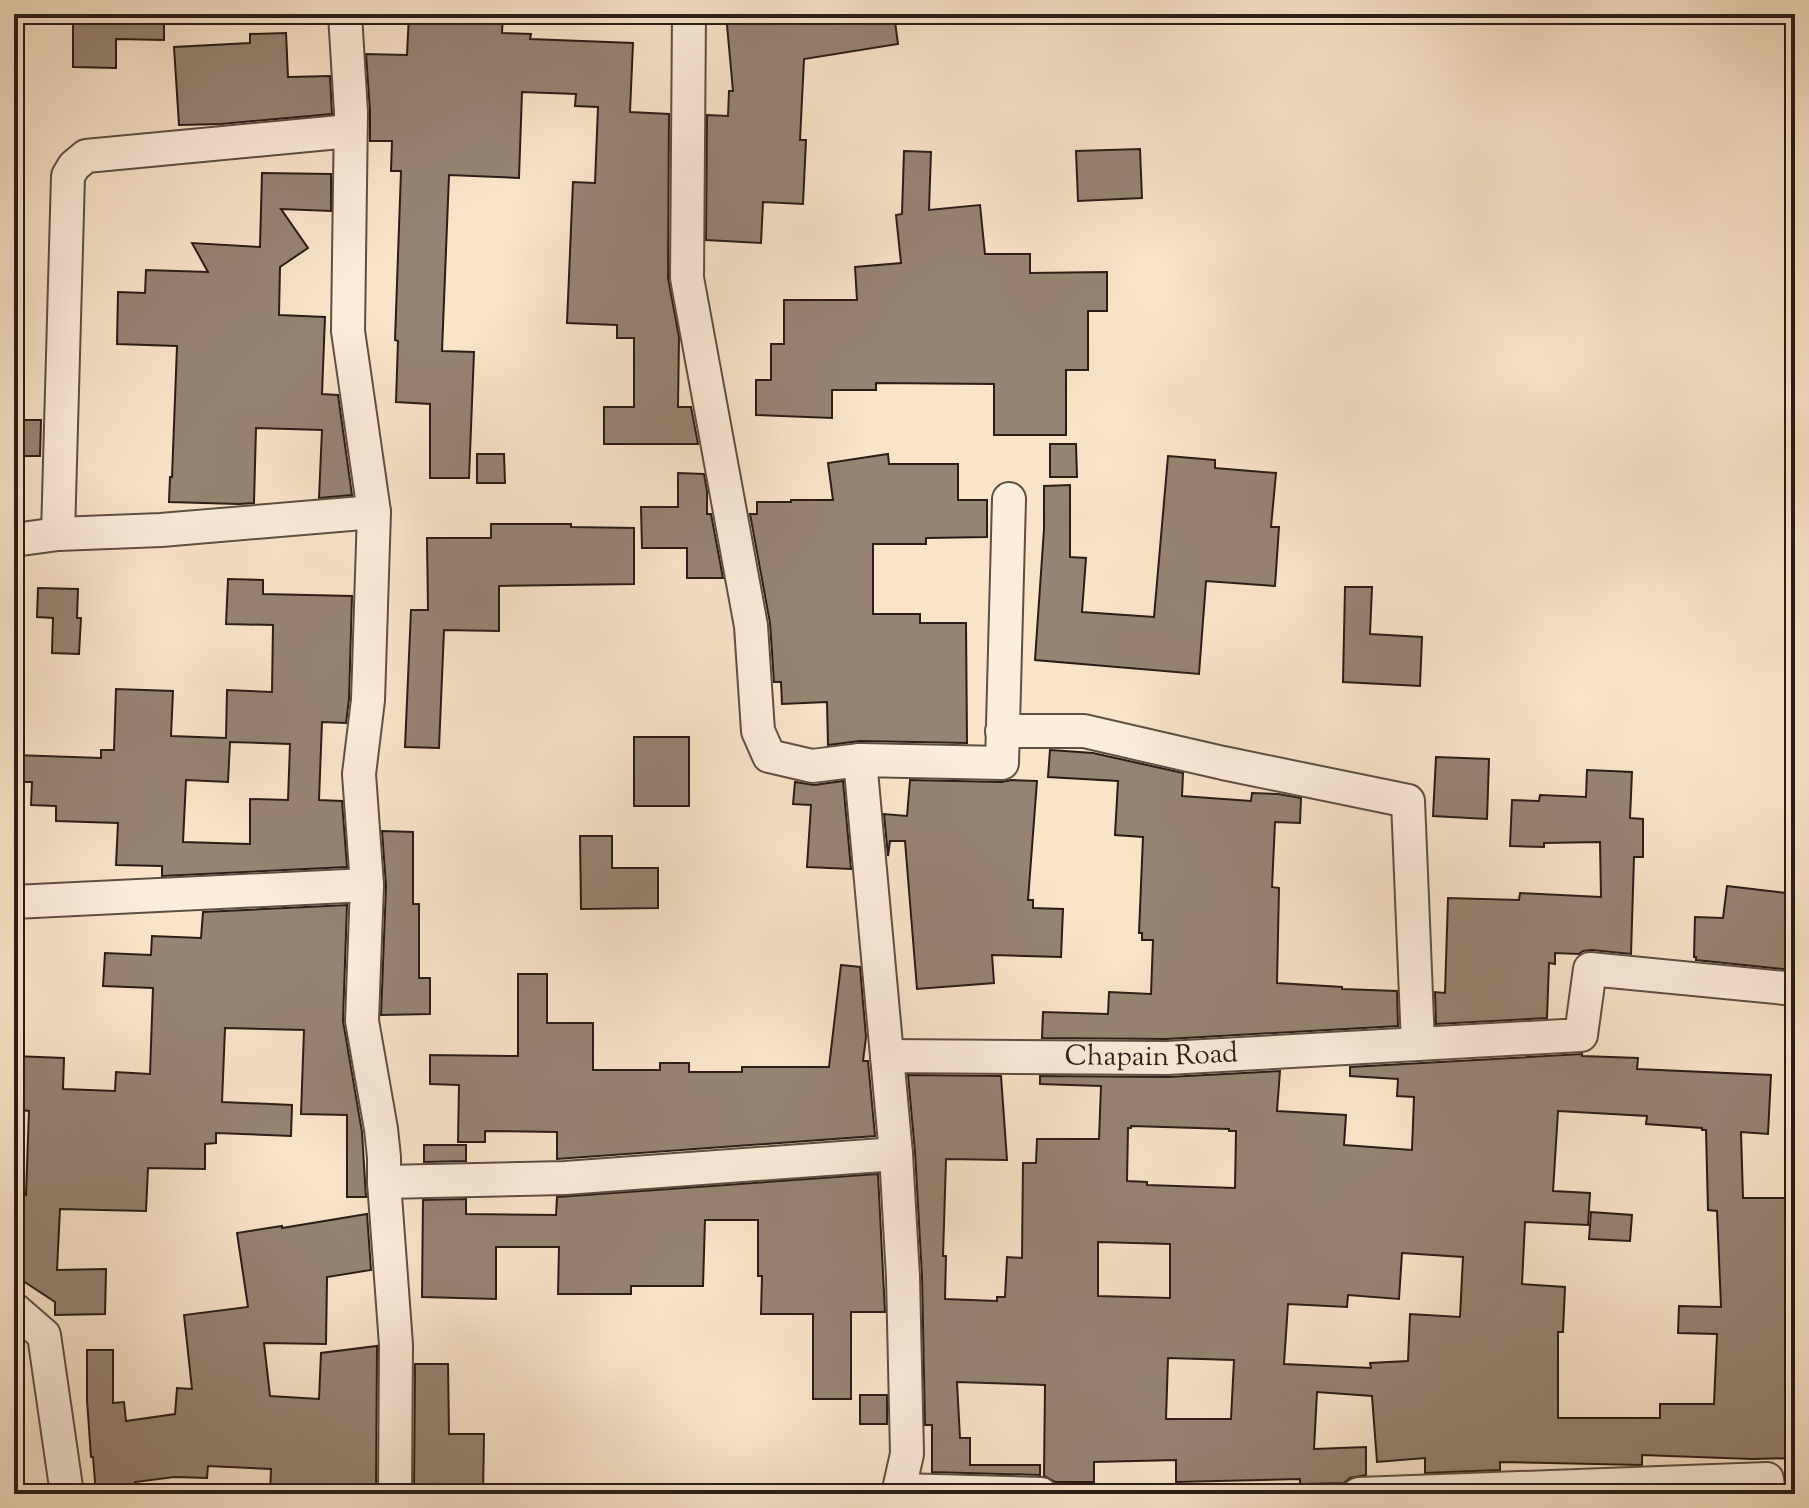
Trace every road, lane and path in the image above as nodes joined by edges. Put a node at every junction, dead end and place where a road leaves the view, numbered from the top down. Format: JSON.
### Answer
{"nodes":[{"id":1,"x":345,"y":14,"type":"edge"},
{"id":2,"x":689,"y":14,"type":"edge"},
{"id":3,"x":350,"y":131,"type":"junction"},
{"id":4,"x":1009,"y":499,"type":"dead end"},
{"id":5,"x":374,"y":512,"type":"junction"},
{"id":6,"x":58,"y":534,"type":"junction"},
{"id":7,"x":14,"y":540,"type":"edge"},
{"id":8,"x":1002,"y":731,"type":"junction"},
{"id":9,"x":860,"y":760,"type":"junction"},
{"id":10,"x":367,"y":885,"type":"junction"},
{"id":11,"x":14,"y":902,"type":"edge"},
{"id":12,"x":1795,"y":989,"type":"edge"},
{"id":13,"x":1418,"y":1044,"type":"junction"},
{"id":14,"x":887,"y":1056,"type":"junction"},
{"id":15,"x":896,"y":1154,"type":"junction"},
{"id":16,"x":384,"y":1182,"type":"junction"},
{"id":17,"x":14,"y":1309,"type":"edge"},
{"id":18,"x":1777,"y":1482,"type":"edge"},
{"id":19,"x":1580,"y":1490,"type":"edge"},
{"id":20,"x":899,"y":1492,"type":"edge"},
{"id":21,"x":1405,"y":1493,"type":"edge"},
{"id":22,"x":67,"y":1494,"type":"edge"},
{"id":23,"x":395,"y":1494,"type":"edge"},
{"id":24,"x":1041,"y":1494,"type":"edge"},
{"id":25,"x":1359,"y":1494,"type":"edge"}],
"edges":[{"from":1,"to":3,"type":"street"},
{"from":2,"to":9,"type":"street"},
{"from":3,"to":5,"type":"street"},
{"from":3,"to":6,"type":"street"},
{"from":4,"to":8,"type":"street"},
{"from":5,"to":6,"type":"street"},
{"from":5,"to":10,"type":"street"},
{"from":6,"to":7,"type":"street"},
{"from":8,"to":9,"type":"street"},
{"from":8,"to":13,"type":"street"},
{"from":9,"to":14,"type":"street"},
{"from":10,"to":11,"type":"street"},
{"from":10,"to":16,"type":"street"},
{"from":12,"to":13,"type":"street","name":"Chapain Road"},
{"from":13,"to":14,"type":"street","name":"Chapain Road"},
{"from":14,"to":15,"type":"street"},
{"from":15,"to":16,"type":"street"},
{"from":15,"to":20,"type":"street"},
{"from":16,"to":23,"type":"street"},
{"from":17,"to":22,"type":"street"},
{"from":18,"to":19,"type":"street"},
{"from":19,"to":21,"type":"street"},
{"from":20,"to":24,"type":"street"},
{"from":21,"to":25,"type":"street"}]}
